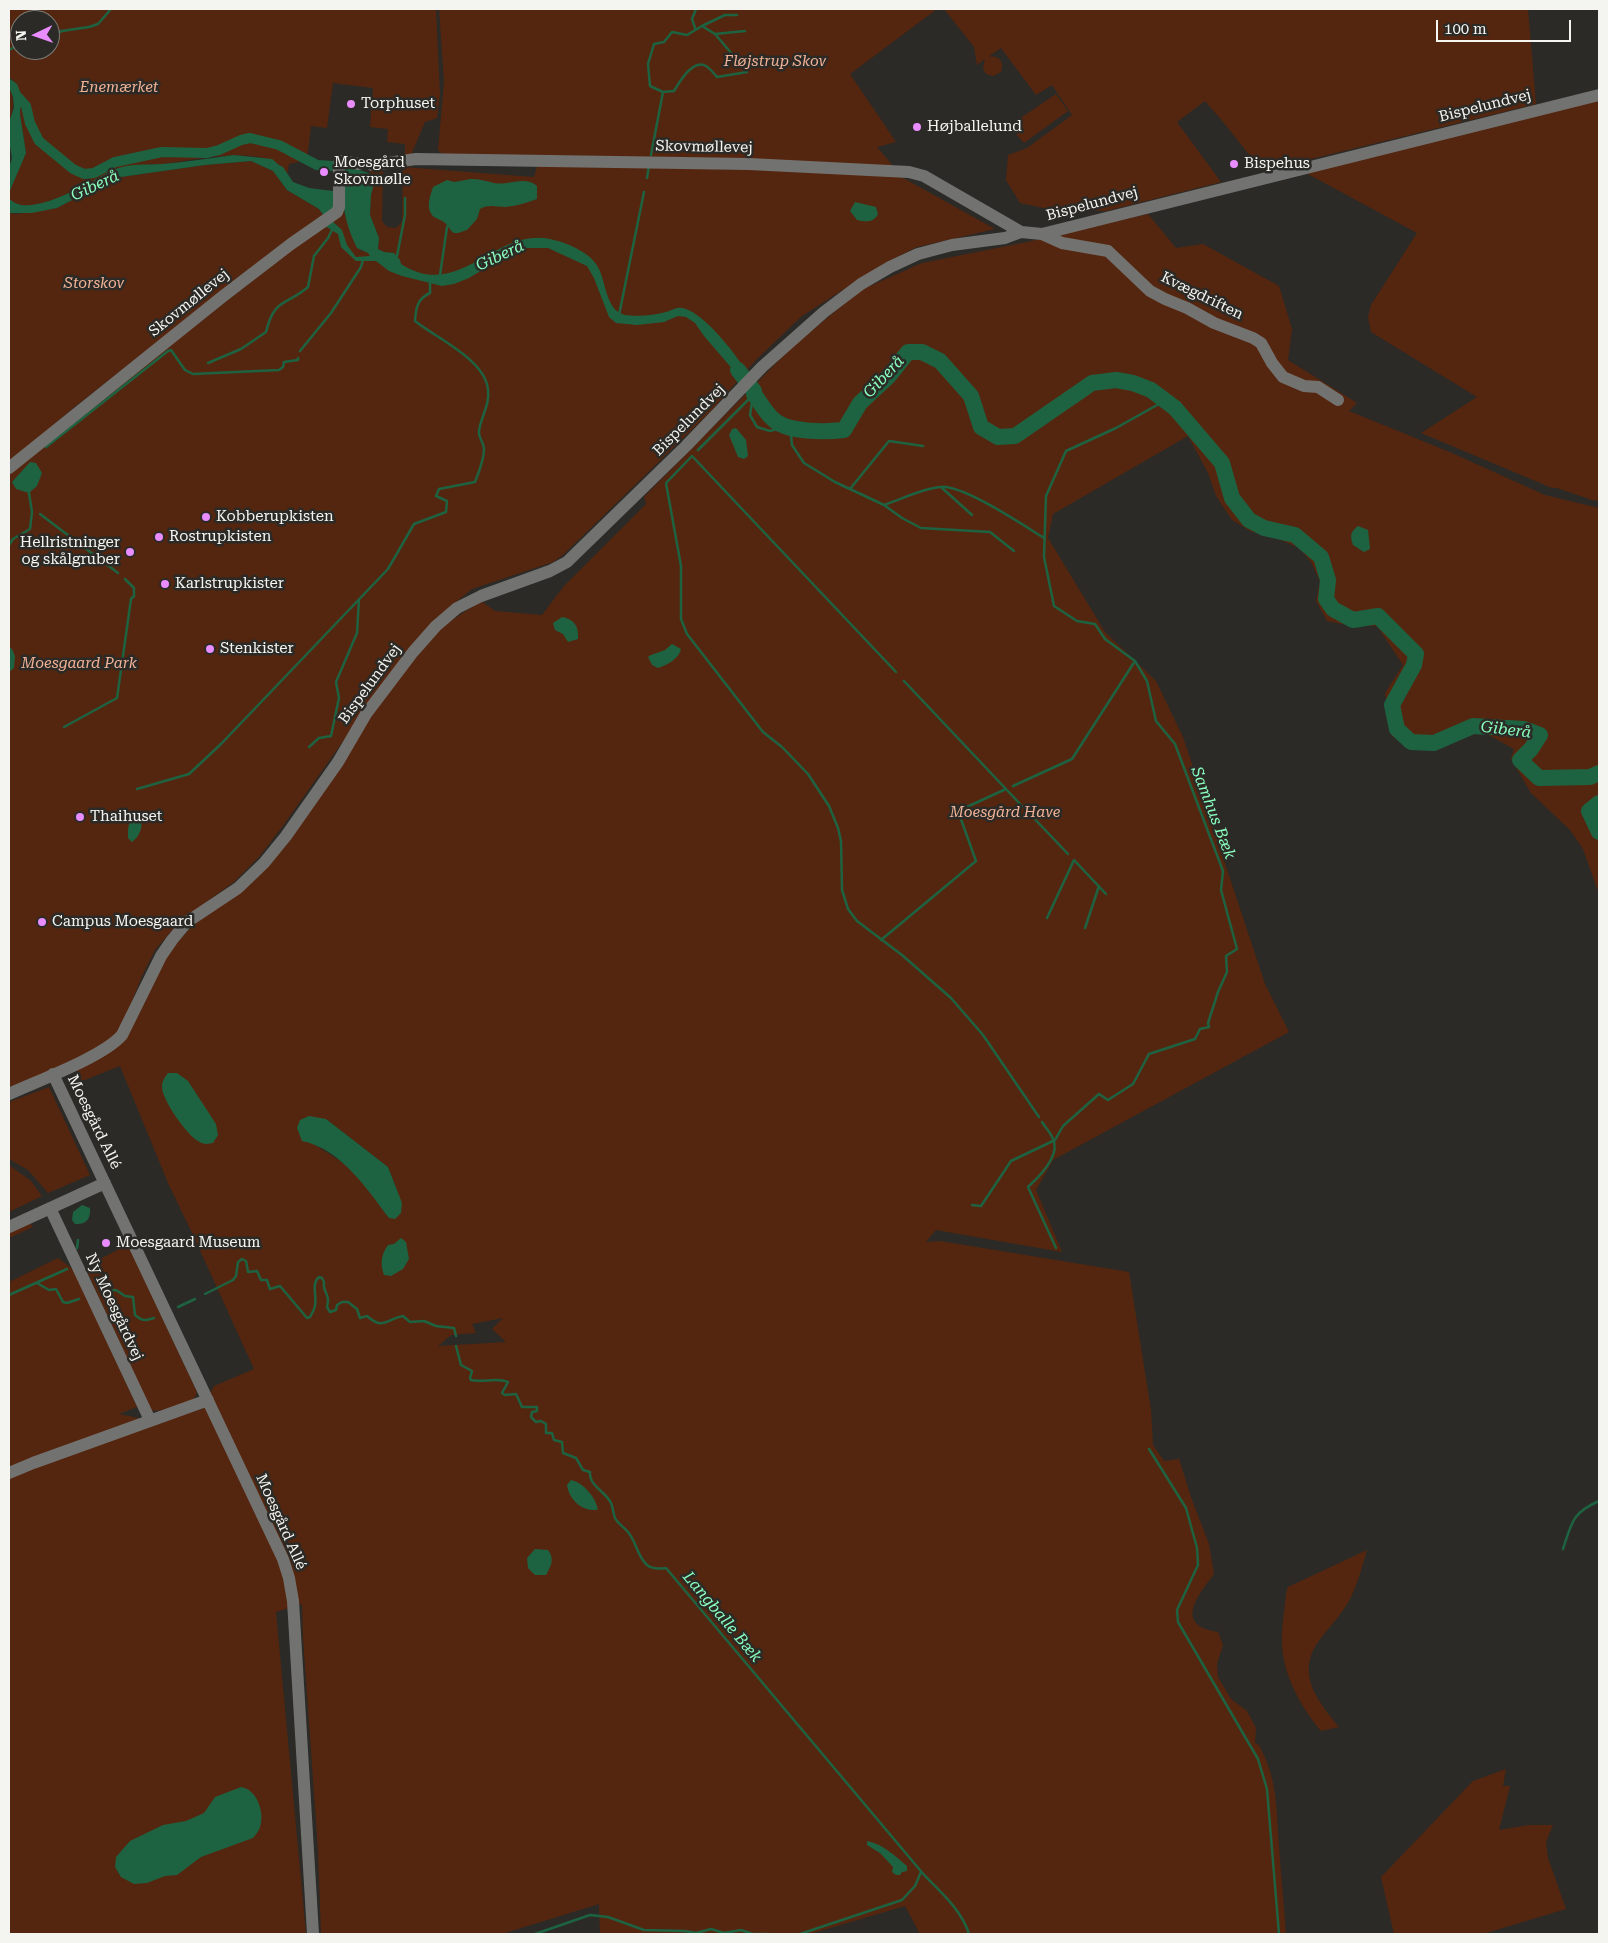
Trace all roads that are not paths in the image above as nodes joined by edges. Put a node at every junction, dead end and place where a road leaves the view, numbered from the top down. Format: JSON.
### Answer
{"nodes":[{"id":1,"x":1599,"y":94,"type":"edge"},
{"id":2,"x":1020,"y":232,"type":"junction"},
{"id":3,"x":1042,"y":234,"type":"junction"},
{"id":4,"x":1338,"y":400,"type":"dead end"},
{"id":5,"x":9,"y":468,"type":"edge"},
{"id":6,"x":53,"y":1074,"type":"junction"},
{"id":7,"x":9,"y":1094,"type":"edge"},
{"id":8,"x":105,"y":1183,"type":"junction"},
{"id":9,"x":50,"y":1208,"type":"junction"},
{"id":10,"x":9,"y":1227,"type":"edge"},
{"id":11,"x":208,"y":1400,"type":"junction"},
{"id":12,"x":150,"y":1420,"type":"junction"},
{"id":13,"x":9,"y":1473,"type":"edge"},
{"id":14,"x":313,"y":1934,"type":"edge"}],
"edges":[{"from":1,"to":3,"type":"street","name":"Bispelundvej"},
{"from":2,"to":3,"type":"street","name":"Bispelundvej"},
{"from":2,"to":5,"type":"street","name":"Skovmøllevej"},
{"from":2,"to":6,"type":"street","name":"Bispelundvej"},
{"from":3,"to":4,"type":"street","name":"Kvægdriften"},
{"from":6,"to":7,"type":"street","name":"Bispelundvej"},
{"from":6,"to":8,"type":"street","name":"Moesgård Allé"},
{"from":8,"to":9,"type":"street","name":"Moesgård Allé"},
{"from":8,"to":11,"type":"street","name":"Moesgård Allé"},
{"from":9,"to":10,"type":"street","name":"Moesgård Allé"},
{"from":9,"to":12,"type":"street","name":"Ny Moesgårdvej"},
{"from":11,"to":12,"type":"street"},
{"from":11,"to":14,"type":"street","name":"Moesgård Allé"},
{"from":12,"to":13,"type":"street"}]}
